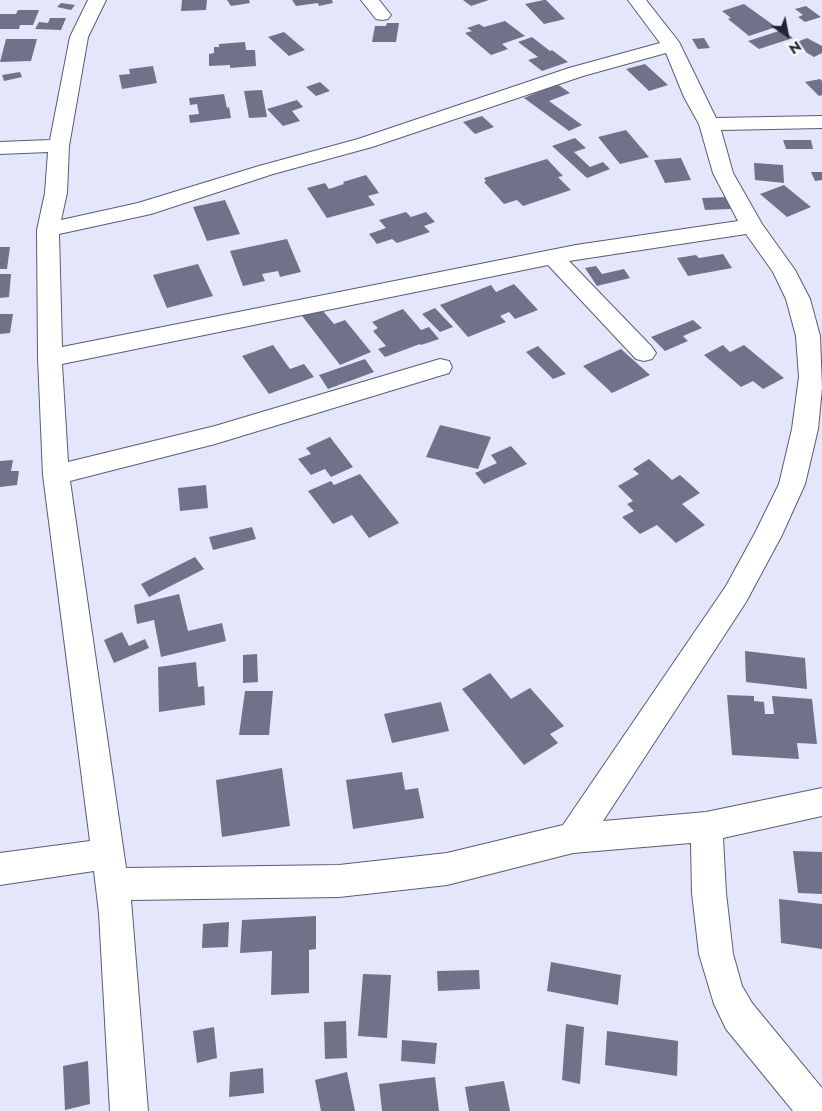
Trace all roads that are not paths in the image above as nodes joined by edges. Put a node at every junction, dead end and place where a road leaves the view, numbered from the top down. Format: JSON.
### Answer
{"nodes":[{"id":1,"x":97,"y":0,"type":"edge"},
{"id":2,"x":370,"y":0,"type":"edge"},
{"id":3,"x":637,"y":0,"type":"edge"},
{"id":4,"x":382,"y":15,"type":"dead end"},
{"id":5,"x":672,"y":46,"type":"junction"},
{"id":6,"x":822,"y":122,"type":"edge"},
{"id":7,"x":709,"y":124,"type":"junction"},
{"id":8,"x":58,"y":146,"type":"junction"},
{"id":9,"x":0,"y":148,"type":"edge"},
{"id":10,"x":752,"y":226,"type":"junction"},
{"id":11,"x":48,"y":230,"type":"junction"},
{"id":12,"x":553,"y":257,"type":"junction"},
{"id":13,"x":644,"y":353,"type":"dead end"},
{"id":14,"x":50,"y":358,"type":"junction"},
{"id":15,"x":440,"y":367,"type":"dead end"},
{"id":16,"x":56,"y":476,"type":"junction"},
{"id":17,"x":822,"y":802,"type":"edge"},
{"id":18,"x":706,"y":827,"type":"junction"},
{"id":19,"x":573,"y":838,"type":"junction"},
{"id":20,"x":0,"y":869,"type":"edge"},
{"id":21,"x":110,"y":869,"type":"junction"},
{"id":22,"x":129,"y":1111,"type":"edge"},
{"id":23,"x":817,"y":1111,"type":"edge"}],
"edges":[{"from":1,"to":8,"type":"street"},
{"from":2,"to":4,"type":"street"},
{"from":3,"to":5,"type":"street"},
{"from":5,"to":7,"type":"street"},
{"from":5,"to":11,"type":"street"},
{"from":6,"to":7,"type":"street"},
{"from":7,"to":10,"type":"street"},
{"from":8,"to":9,"type":"street"},
{"from":8,"to":11,"type":"street"},
{"from":10,"to":12,"type":"street"},
{"from":10,"to":19,"type":"street"},
{"from":11,"to":14,"type":"street"},
{"from":12,"to":13,"type":"street"},
{"from":12,"to":14,"type":"street"},
{"from":14,"to":16,"type":"street"},
{"from":15,"to":16,"type":"street"},
{"from":16,"to":21,"type":"street"},
{"from":17,"to":18,"type":"street"},
{"from":18,"to":19,"type":"street"},
{"from":18,"to":23,"type":"street"},
{"from":19,"to":21,"type":"street"},
{"from":20,"to":21,"type":"street"},
{"from":21,"to":22,"type":"street"}]}
